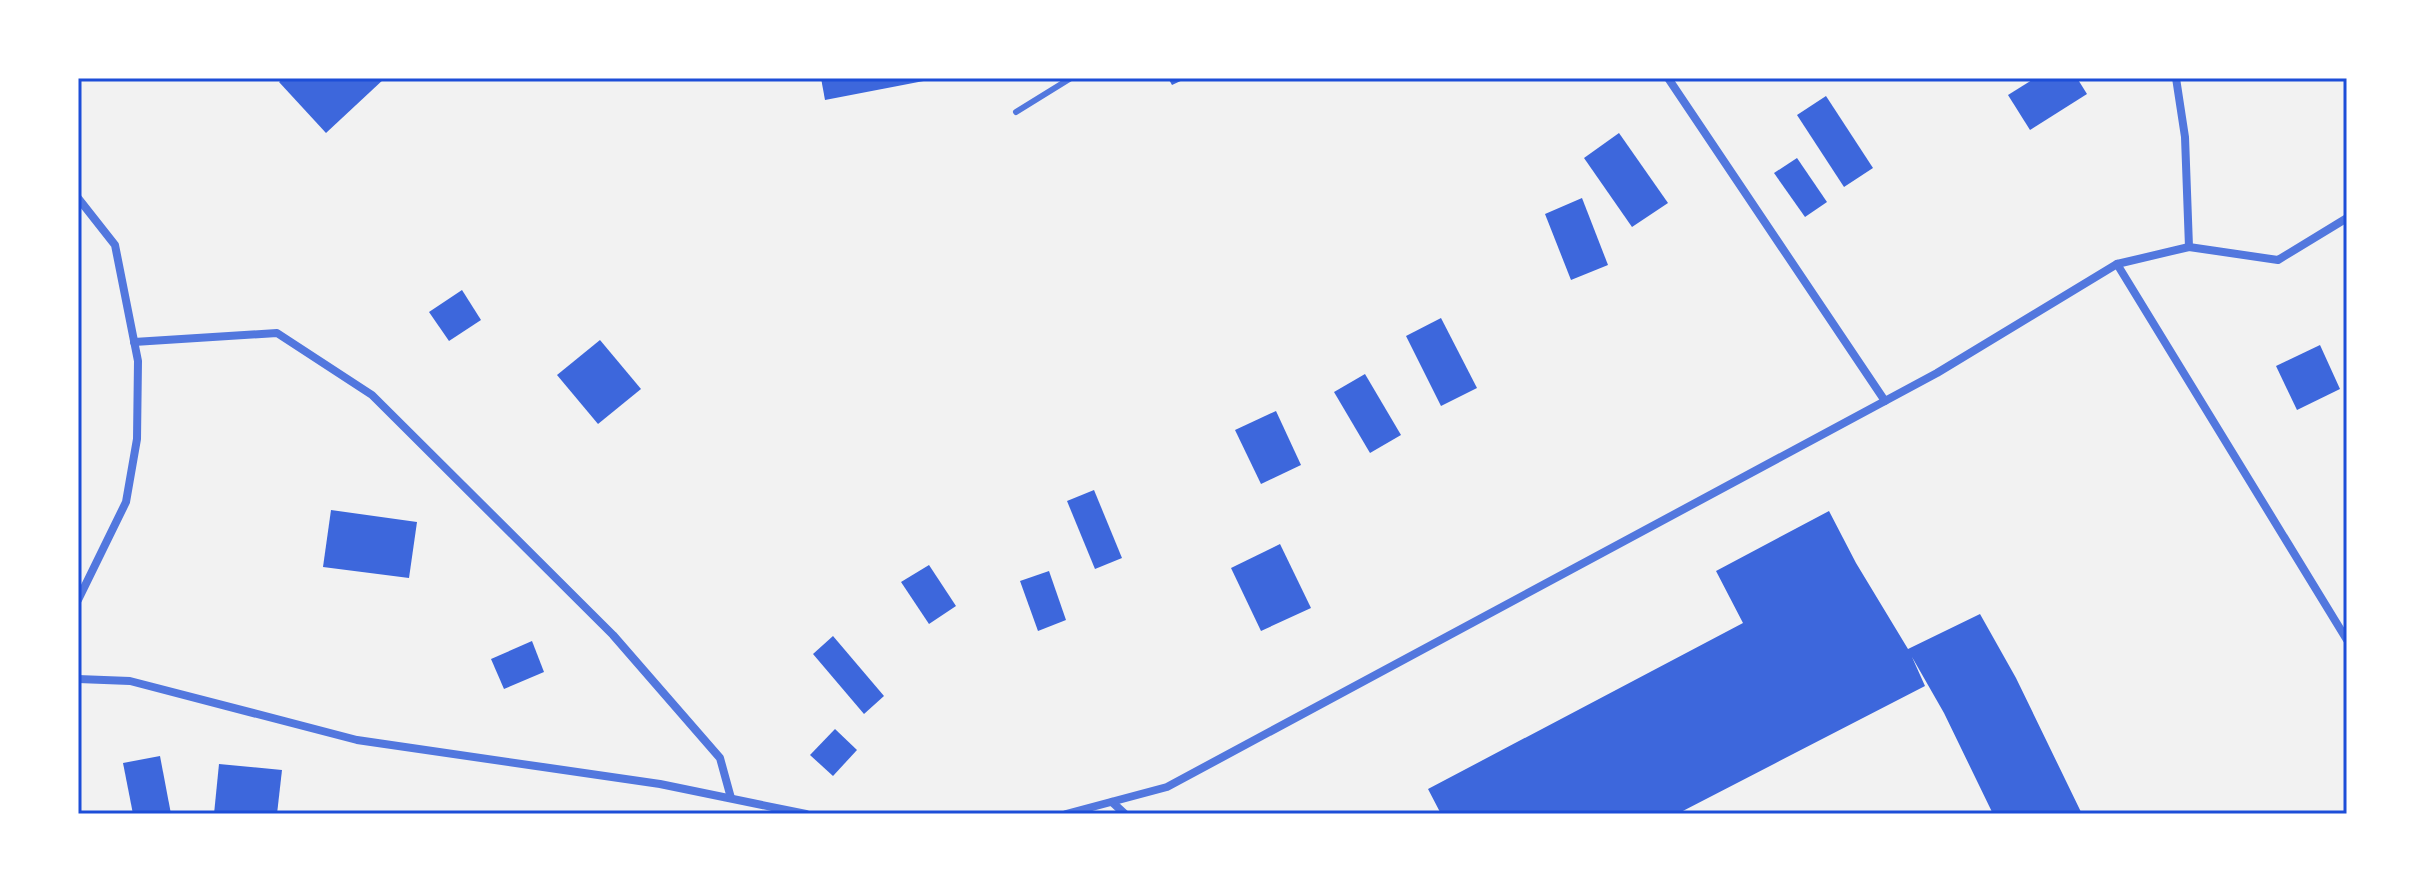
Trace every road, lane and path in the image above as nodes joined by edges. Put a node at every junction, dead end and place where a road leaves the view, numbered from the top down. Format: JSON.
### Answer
{"nodes":[{"id":1,"x":1071,"y":78,"type":"edge"},
{"id":2,"x":1668,"y":78,"type":"edge"},
{"id":3,"x":2176,"y":78,"type":"edge"},
{"id":4,"x":1016,"y":112,"type":"dead end"},
{"id":5,"x":78,"y":198,"type":"edge"},
{"id":6,"x":2347,"y":218,"type":"edge"},
{"id":7,"x":2189,"y":247,"type":"junction"},
{"id":8,"x":2117,"y":264,"type":"junction"},
{"id":9,"x":134,"y":342,"type":"junction"},
{"id":10,"x":1885,"y":401,"type":"junction"},
{"id":11,"x":78,"y":600,"type":"edge"},
{"id":12,"x":2347,"y":640,"type":"edge"},
{"id":13,"x":78,"y":679,"type":"edge"},
{"id":14,"x":731,"y":798,"type":"junction"},
{"id":15,"x":1112,"y":802,"type":"junction"},
{"id":16,"x":806,"y":814,"type":"edge"},
{"id":17,"x":1066,"y":814,"type":"edge"},
{"id":18,"x":1125,"y":814,"type":"edge"}],
"edges":[{"from":1,"to":4,"type":"lane"},
{"from":2,"to":10,"type":"street"},
{"from":3,"to":7,"type":"street"},
{"from":5,"to":9,"type":"street"},
{"from":6,"to":7,"type":"street"},
{"from":7,"to":8,"type":"street"},
{"from":8,"to":10,"type":"street"},
{"from":8,"to":12,"type":"street"},
{"from":9,"to":11,"type":"street"},
{"from":9,"to":14,"type":"street"},
{"from":10,"to":15,"type":"street"},
{"from":13,"to":14,"type":"street"},
{"from":14,"to":16,"type":"street"},
{"from":15,"to":17,"type":"street"},
{"from":15,"to":18,"type":"street"}]}
